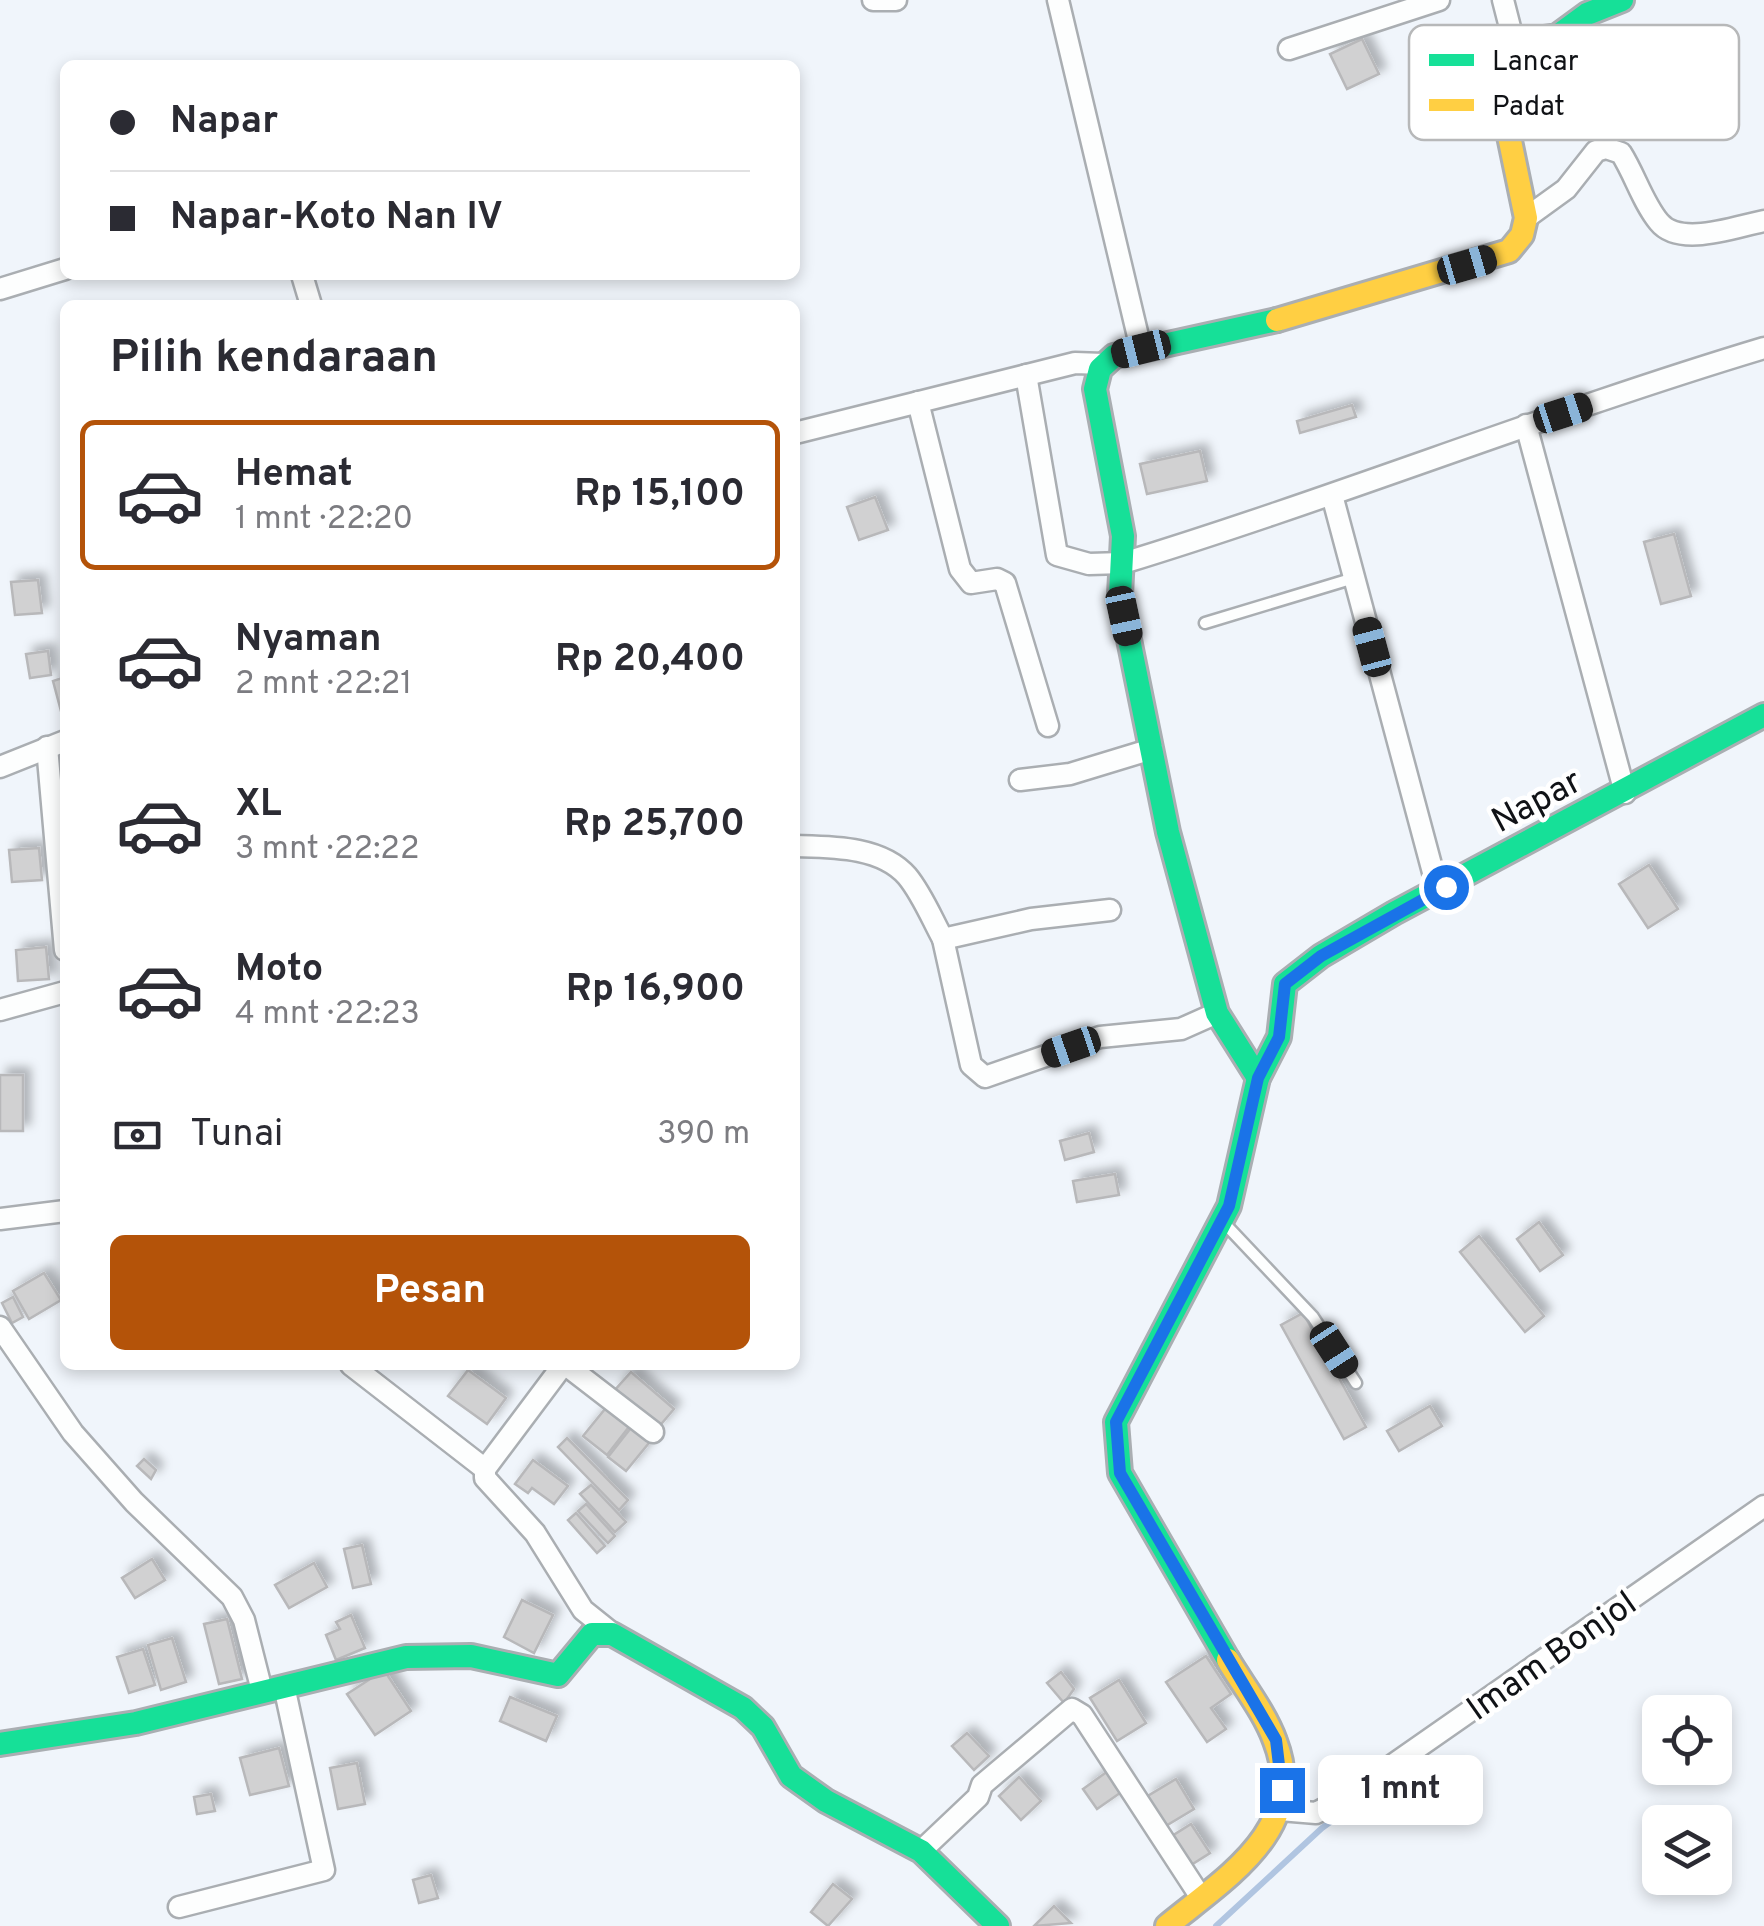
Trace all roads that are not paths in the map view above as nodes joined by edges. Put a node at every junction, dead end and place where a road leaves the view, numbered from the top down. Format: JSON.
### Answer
{"nodes":[{"id":1,"x":873,"y":0,"type":"edge"},
{"id":2,"x":896,"y":0,"type":"edge"},
{"id":3,"x":1058,"y":0,"type":"edge"},
{"id":4,"x":1439,"y":0,"type":"edge"},
{"id":5,"x":1503,"y":0,"type":"edge"},
{"id":6,"x":1622,"y":0,"type":"edge"},
{"id":7,"x":1509,"y":25,"type":"edge"},
{"id":8,"x":1571,"y":25,"type":"edge"},
{"id":9,"x":1289,"y":49,"type":"dead end"},
{"id":10,"x":1509,"y":140,"type":"edge"},
{"id":11,"x":1526,"y":218,"type":"junction"},
{"id":12,"x":1764,"y":221,"type":"edge"},
{"id":13,"x":60,"y":271,"type":"edge"},
{"id":14,"x":0,"y":289,"type":"edge"},
{"id":15,"x":1764,"y":348,"type":"edge"},
{"id":16,"x":1141,"y":349,"type":"junction"},
{"id":17,"x":1103,"y":364,"type":"junction"},
{"id":18,"x":1026,"y":376,"type":"junction"},
{"id":19,"x":918,"y":402,"type":"junction"},
{"id":20,"x":1526,"y":426,"type":"junction"},
{"id":21,"x":800,"y":432,"type":"edge"},
{"id":22,"x":1332,"y":495,"type":"junction"},
{"id":23,"x":1123,"y":563,"type":"junction"},
{"id":24,"x":1354,"y":578,"type":"junction"},
{"id":25,"x":1205,"y":623,"type":"dead end"},
{"id":26,"x":1764,"y":715,"type":"edge"},
{"id":27,"x":1048,"y":726,"type":"dead end"},
{"id":28,"x":56,"y":744,"type":"edge"},
{"id":29,"x":1152,"y":750,"type":"junction"},
{"id":30,"x":0,"y":767,"type":"edge"},
{"id":31,"x":1020,"y":780,"type":"dead end"},
{"id":32,"x":1626,"y":792,"type":"junction"},
{"id":33,"x":60,"y":836,"type":"edge"},
{"id":34,"x":800,"y":846,"type":"edge"},
{"id":35,"x":1438,"y":890,"type":"junction"},
{"id":36,"x":1110,"y":910,"type":"dead end"},
{"id":37,"x":943,"y":939,"type":"junction"},
{"id":38,"x":60,"y":993,"type":"edge"},
{"id":39,"x":0,"y":1010,"type":"edge"},
{"id":40,"x":1218,"y":1013,"type":"junction"},
{"id":41,"x":1258,"y":1078,"type":"junction"},
{"id":42,"x":60,"y":1212,"type":"edge"},
{"id":43,"x":0,"y":1219,"type":"edge"},
{"id":44,"x":1222,"y":1220,"type":"junction"},
{"id":45,"x":0,"y":1327,"type":"edge"},
{"id":46,"x":358,"y":1370,"type":"edge"},
{"id":47,"x":560,"y":1370,"type":"edge"},
{"id":48,"x":571,"y":1370,"type":"edge"},
{"id":49,"x":1356,"y":1383,"type":"dead end"},
{"id":50,"x":653,"y":1432,"type":"dead end"},
{"id":51,"x":485,"y":1468,"type":"junction"},
{"id":52,"x":1764,"y":1506,"type":"edge"},
{"id":53,"x":607,"y":1634,"type":"junction"},
{"id":54,"x":273,"y":1689,"type":"junction"},
{"id":55,"x":0,"y":1744,"type":"edge"},
{"id":56,"x":1280,"y":1810,"type":"junction"},
{"id":57,"x":922,"y":1851,"type":"junction"},
{"id":58,"x":1200,"y":1896,"type":"junction"},
{"id":59,"x":179,"y":1907,"type":"dead end"},
{"id":60,"x":998,"y":1926,"type":"edge"},
{"id":61,"x":1167,"y":1926,"type":"edge"}],
"edges":[{"from":1,"to":2,"type":"street"},
{"from":3,"to":16,"type":"street"},
{"from":4,"to":9,"type":"street"},
{"from":5,"to":7,"type":"street"},
{"from":6,"to":8,"type":"street"},
{"from":10,"to":11,"type":"street"},
{"from":11,"to":12,"type":"street"},
{"from":11,"to":16,"type":"street"},
{"from":13,"to":14,"type":"street"},
{"from":15,"to":20,"type":"street"},
{"from":16,"to":17,"type":"street"},
{"from":17,"to":18,"type":"street"},
{"from":17,"to":23,"type":"street"},
{"from":18,"to":19,"type":"street"},
{"from":18,"to":23,"type":"street"},
{"from":19,"to":21,"type":"street"},
{"from":19,"to":27,"type":"street"},
{"from":20,"to":22,"type":"street"},
{"from":20,"to":32,"type":"street"},
{"from":22,"to":23,"type":"street"},
{"from":22,"to":24,"type":"street"},
{"from":23,"to":29,"type":"street"},
{"from":24,"to":25,"type":"lane"},
{"from":24,"to":35,"type":"street"},
{"from":26,"to":32,"type":"street","name":"Napar"},
{"from":28,"to":30,"type":"street"},
{"from":28,"to":33,"type":"street"},
{"from":29,"to":31,"type":"street"},
{"from":29,"to":40,"type":"street"},
{"from":32,"to":35,"type":"street","name":"Napar"},
{"from":34,"to":37,"type":"street"},
{"from":35,"to":41,"type":"street","name":"Napar"},
{"from":36,"to":37,"type":"street"},
{"from":37,"to":40,"type":"street"},
{"from":38,"to":39,"type":"street"},
{"from":40,"to":41,"type":"street"},
{"from":41,"to":44,"type":"street"},
{"from":42,"to":43,"type":"street"},
{"from":44,"to":49,"type":"lane"},
{"from":44,"to":56,"type":"street"},
{"from":45,"to":54,"type":"street"},
{"from":46,"to":51,"type":"street"},
{"from":47,"to":51,"type":"street"},
{"from":48,"to":50,"type":"street"},
{"from":51,"to":53,"type":"street"},
{"from":52,"to":56,"type":"street","name":"Imam Bonjol"},
{"from":53,"to":54,"type":"street"},
{"from":53,"to":57,"type":"street"},
{"from":54,"to":55,"type":"street"},
{"from":54,"to":59,"type":"street"},
{"from":56,"to":58,"type":"street"},
{"from":57,"to":58,"type":"street"},
{"from":57,"to":60,"type":"street"},
{"from":58,"to":61,"type":"street"}]}
